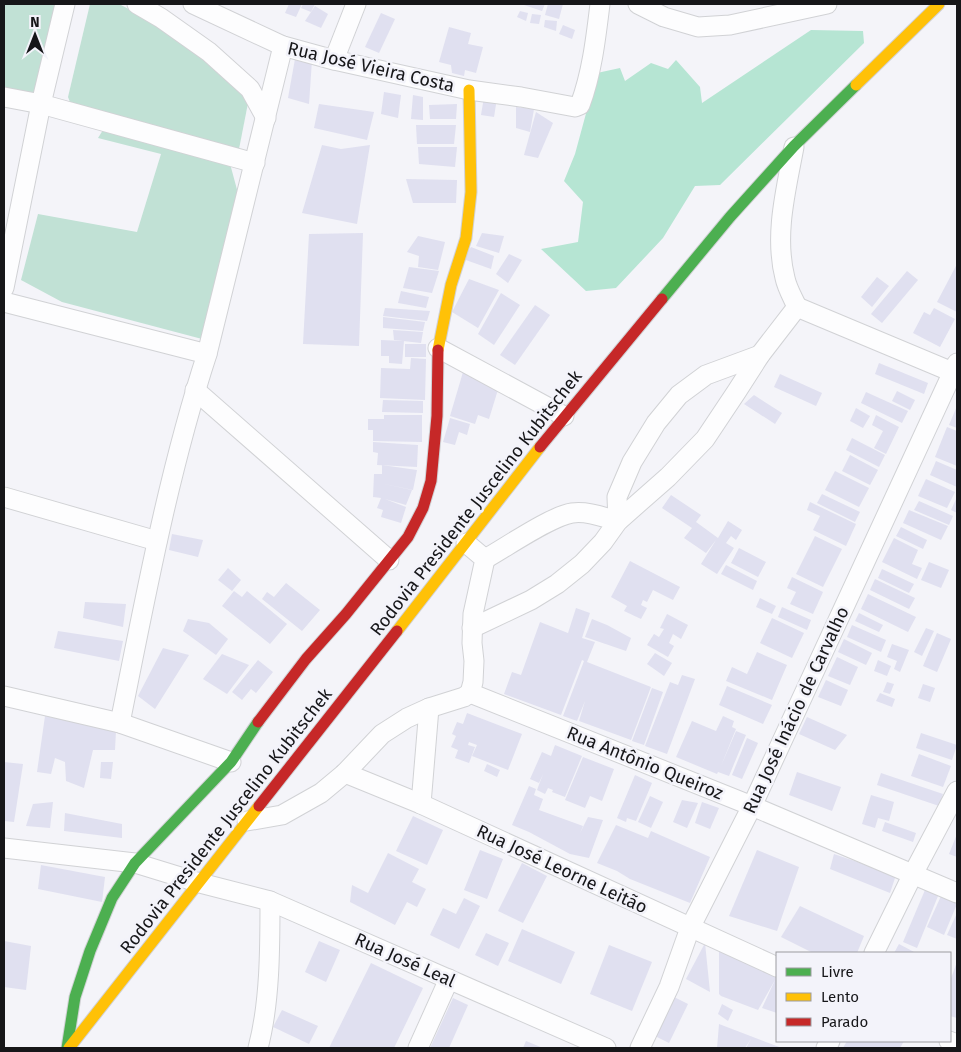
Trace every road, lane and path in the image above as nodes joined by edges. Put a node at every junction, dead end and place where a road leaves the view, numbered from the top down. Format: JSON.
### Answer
{"nodes":[{"id":1,"x":65,"y":4,"type":"edge"},
{"id":2,"x":137,"y":4,"type":"edge"},
{"id":3,"x":193,"y":4,"type":"edge"},
{"id":4,"x":356,"y":4,"type":"edge"},
{"id":5,"x":600,"y":4,"type":"edge"},
{"id":6,"x":638,"y":4,"type":"edge"},
{"id":7,"x":827,"y":4,"type":"edge"},
{"id":8,"x":939,"y":4,"type":"edge"},
{"id":9,"x":283,"y":46,"type":"junction"},
{"id":10,"x":334,"y":60,"type":"junction"},
{"id":11,"x":469,"y":90,"type":"junction"},
{"id":12,"x":4,"y":97,"type":"edge"},
{"id":13,"x":41,"y":104,"type":"junction"},
{"id":14,"x":266,"y":118,"type":"junction"},
{"id":15,"x":794,"y":146,"type":"junction"},
{"id":16,"x":255,"y":163,"type":"junction"},
{"id":17,"x":4,"y":288,"type":"edge"},
{"id":18,"x":4,"y":302,"type":"edge"},
{"id":19,"x":797,"y":307,"type":"junction"},
{"id":20,"x":438,"y":348,"type":"junction"},
{"id":21,"x":207,"y":354,"type":"junction"},
{"id":22,"x":760,"y":355,"type":"junction"},
{"id":23,"x":956,"y":370,"type":"edge"},
{"id":24,"x":195,"y":390,"type":"junction"},
{"id":25,"x":564,"y":416,"type":"junction"},
{"id":26,"x":4,"y":497,"type":"edge"},
{"id":27,"x":618,"y":521,"type":"junction"},
{"id":28,"x":157,"y":541,"type":"junction"},
{"id":29,"x":466,"y":543,"type":"junction"},
{"id":30,"x":486,"y":559,"type":"junction"},
{"id":31,"x":389,"y":560,"type":"junction"},
{"id":32,"x":472,"y":628,"type":"junction"},
{"id":33,"x":470,"y":693,"type":"junction"},
{"id":34,"x":4,"y":696,"type":"edge"},
{"id":35,"x":428,"y":708,"type":"junction"},
{"id":36,"x":120,"y":723,"type":"junction"},
{"id":37,"x":231,"y":762,"type":"junction"},
{"id":38,"x":345,"y":773,"type":"junction"},
{"id":39,"x":957,"y":791,"type":"edge"},
{"id":40,"x":421,"y":804,"type":"junction"},
{"id":41,"x":752,"y":806,"type":"junction"},
{"id":42,"x":247,"y":821,"type":"junction"},
{"id":43,"x":4,"y":848,"type":"edge"},
{"id":44,"x":135,"y":863,"type":"junction"},
{"id":45,"x":913,"y":874,"type":"junction"},
{"id":46,"x":200,"y":883,"type":"junction"},
{"id":47,"x":957,"y":893,"type":"edge"},
{"id":48,"x":270,"y":901,"type":"junction"},
{"id":49,"x":690,"y":928,"type":"junction"},
{"id":50,"x":874,"y":952,"type":"edge"},
{"id":51,"x":776,"y":968,"type":"edge"},
{"id":52,"x":449,"y":979,"type":"junction"},
{"id":53,"x":68,"y":1048,"type":"edge"},
{"id":54,"x":258,"y":1048,"type":"edge"},
{"id":55,"x":418,"y":1048,"type":"edge"},
{"id":56,"x":606,"y":1048,"type":"edge"},
{"id":57,"x":640,"y":1048,"type":"edge"}],
"edges":[{"from":1,"to":13,"type":"street"},
{"from":2,"to":14,"type":"street"},
{"from":3,"to":9,"type":"street","name":"Rua José Vieira Costa"},
{"from":4,"to":10,"type":"street"},
{"from":5,"to":11,"type":"street","name":"Rua José Vieira Costa"},
{"from":6,"to":7,"type":"street"},
{"from":8,"to":15,"type":"main road","name":"Rodovia Presidente Juscelino Kubitschek"},
{"from":9,"to":10,"type":"street","name":"Rua José Vieira Costa"},
{"from":9,"to":14,"type":"street"},
{"from":10,"to":11,"type":"street","name":"Rua José Vieira Costa"},
{"from":11,"to":20,"type":"main road"},
{"from":12,"to":13,"type":"street"},
{"from":13,"to":16,"type":"street"},
{"from":13,"to":17,"type":"street"},
{"from":14,"to":16,"type":"street"},
{"from":15,"to":19,"type":"street"},
{"from":15,"to":25,"type":"main road","name":"Rodovia Presidente Juscelino Kubitschek"},
{"from":16,"to":21,"type":"street"},
{"from":18,"to":21,"type":"street"},
{"from":19,"to":22,"type":"street"},
{"from":19,"to":23,"type":"street"},
{"from":20,"to":25,"type":"street"},
{"from":20,"to":31,"type":"main road"},
{"from":21,"to":24,"type":"street"},
{"from":22,"to":27,"type":"street"},
{"from":22,"to":27,"type":"street"},
{"from":23,"to":41,"type":"street","name":"Rua José Inácio de Carvalho"},
{"from":24,"to":28,"type":"street"},
{"from":24,"to":31,"type":"street"},
{"from":25,"to":29,"type":"main road","name":"Rodovia Presidente Juscelino Kubitschek"},
{"from":26,"to":28,"type":"street"},
{"from":27,"to":30,"type":"street"},
{"from":27,"to":32,"type":"street"},
{"from":28,"to":36,"type":"street"},
{"from":29,"to":30,"type":"street"},
{"from":29,"to":42,"type":"main road","name":"Rodovia Presidente Juscelino Kubitschek"},
{"from":30,"to":32,"type":"street"},
{"from":31,"to":37,"type":"main road"},
{"from":32,"to":33,"type":"street"},
{"from":33,"to":35,"type":"street"},
{"from":33,"to":41,"type":"street","name":"Rua Antônio Queiroz"},
{"from":34,"to":36,"type":"street"},
{"from":35,"to":38,"type":"street"},
{"from":35,"to":40,"type":"street"},
{"from":36,"to":37,"type":"street"},
{"from":37,"to":44,"type":"main road"},
{"from":38,"to":40,"type":"street","name":"Rua José Leorne Leitão"},
{"from":38,"to":42,"type":"street"},
{"from":39,"to":45,"type":"street"},
{"from":40,"to":49,"type":"street","name":"Rua José Leorne Leitão"},
{"from":41,"to":45,"type":"street","name":"Rua Antônio Queiroz"},
{"from":41,"to":49,"type":"street","name":"Rua José Inácio de Carvalho"},
{"from":42,"to":46,"type":"main road","name":"Rodovia Presidente Juscelino Kubitschek"},
{"from":43,"to":44,"type":"street","name":"Rua José Leal"},
{"from":44,"to":46,"type":"street","name":"Rua José Leal"},
{"from":44,"to":53,"type":"main road"},
{"from":45,"to":47,"type":"street","name":"Rua Antônio Queiroz"},
{"from":45,"to":50,"type":"street"},
{"from":46,"to":48,"type":"street","name":"Rua José Leal"},
{"from":46,"to":53,"type":"main road","name":"Rodovia Presidente Juscelino Kubitschek"},
{"from":48,"to":52,"type":"street","name":"Rua José Leal"},
{"from":48,"to":54,"type":"street"},
{"from":49,"to":51,"type":"street","name":"Rua José Leorne Leitão"},
{"from":49,"to":57,"type":"street","name":"Rua José Inácio de Carvalho"},
{"from":52,"to":55,"type":"street"},
{"from":52,"to":56,"type":"street","name":"Rua José Leal"}]}
